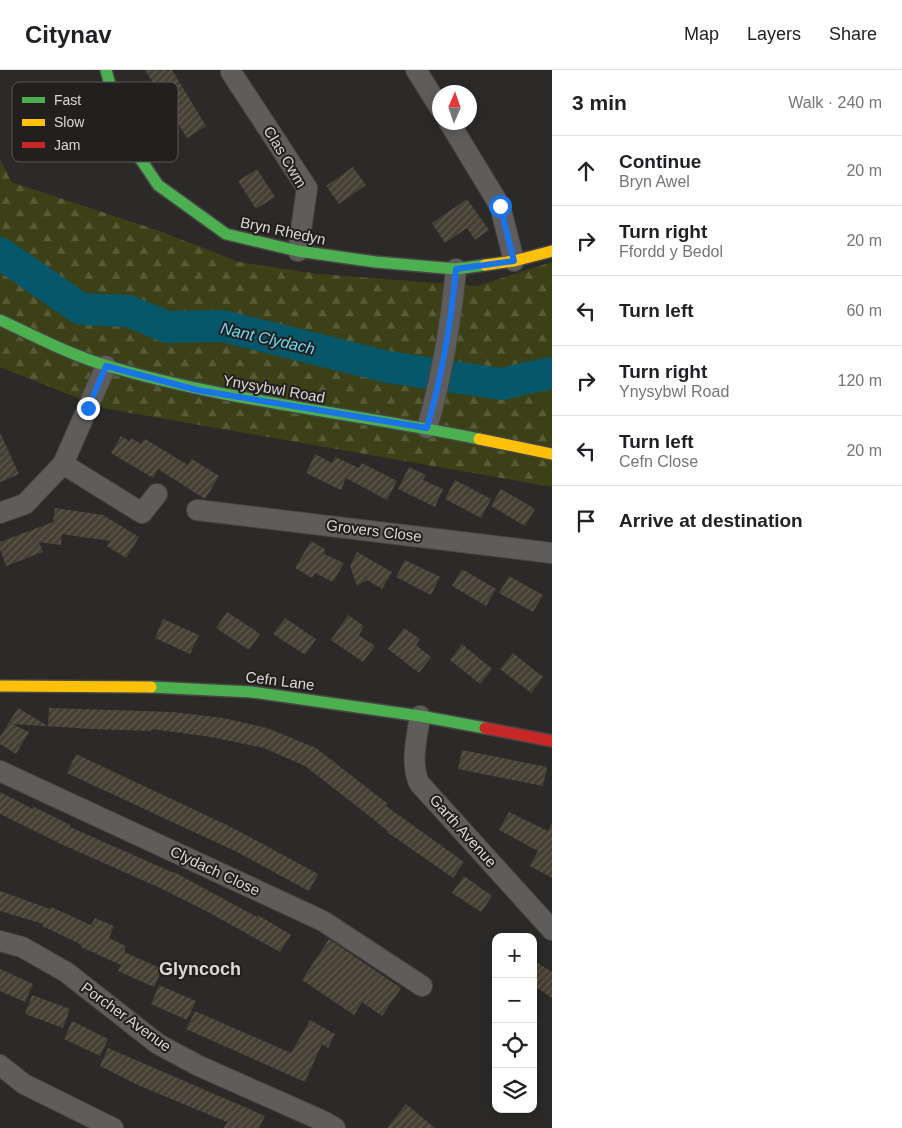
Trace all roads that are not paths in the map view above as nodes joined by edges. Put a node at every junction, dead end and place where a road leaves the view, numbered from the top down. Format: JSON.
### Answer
{"nodes":[{"id":1,"x":416,"y":70,"type":"edge"},
{"id":2,"x":231,"y":72,"type":"dead end"},
{"id":3,"x":432,"y":95,"type":"edge"},
{"id":4,"x":454,"y":130,"type":"edge"},
{"id":5,"x":142,"y":162,"type":"edge"},
{"id":6,"x":298,"y":251,"type":"junction"},
{"id":7,"x":552,"y":251,"type":"edge"},
{"id":8,"x":514,"y":261,"type":"junction"},
{"id":9,"x":456,"y":269,"type":"junction"},
{"id":10,"x":0,"y":320,"type":"edge"},
{"id":11,"x":106,"y":366,"type":"junction"},
{"id":12,"x":427,"y":428,"type":"junction"},
{"id":13,"x":552,"y":454,"type":"edge"},
{"id":14,"x":63,"y":464,"type":"junction"},
{"id":15,"x":156,"y":494,"type":"dead end"},
{"id":16,"x":196,"y":510,"type":"dead end"},
{"id":17,"x":0,"y":513,"type":"edge"},
{"id":18,"x":552,"y":553,"type":"edge"},
{"id":19,"x":0,"y":686,"type":"edge"},
{"id":20,"x":420,"y":716,"type":"junction"},
{"id":21,"x":552,"y":741,"type":"edge"},
{"id":22,"x":0,"y":771,"type":"edge"},
{"id":23,"x":552,"y":930,"type":"edge"},
{"id":24,"x":0,"y":941,"type":"edge"},
{"id":25,"x":422,"y":986,"type":"dead end"},
{"id":26,"x":0,"y":1065,"type":"edge"},
{"id":27,"x":113,"y":1128,"type":"edge"},
{"id":28,"x":335,"y":1128,"type":"edge"}],
"edges":[{"from":1,"to":3,"type":"street"},
{"from":2,"to":6,"type":"street","name":"Clas Cwm"},
{"from":4,"to":8,"type":"street"},
{"from":5,"to":6,"type":"street","name":"Bryn Rhedyn"},
{"from":6,"to":9,"type":"street","name":"Bryn Rhedyn"},
{"from":7,"to":8,"type":"street","name":"Bryn Rhedyn"},
{"from":8,"to":9,"type":"street","name":"Bryn Rhedyn"},
{"from":9,"to":12,"type":"street"},
{"from":10,"to":11,"type":"street","name":"Ynysybwl Road"},
{"from":11,"to":12,"type":"street","name":"Ynysybwl Road"},
{"from":11,"to":14,"type":"street"},
{"from":12,"to":13,"type":"street","name":"Ynysybwl Road"},
{"from":14,"to":15,"type":"street"},
{"from":14,"to":17,"type":"street"},
{"from":16,"to":18,"type":"street","name":"Grovers Close"},
{"from":19,"to":20,"type":"street","name":"Cefn Lane"},
{"from":20,"to":21,"type":"street","name":"Cefn Lane"},
{"from":20,"to":23,"type":"street","name":"Garth Avenue"},
{"from":22,"to":25,"type":"street","name":"Clydach Close"},
{"from":24,"to":28,"type":"street","name":"Porcher Avenue"},
{"from":26,"to":27,"type":"street"}]}
